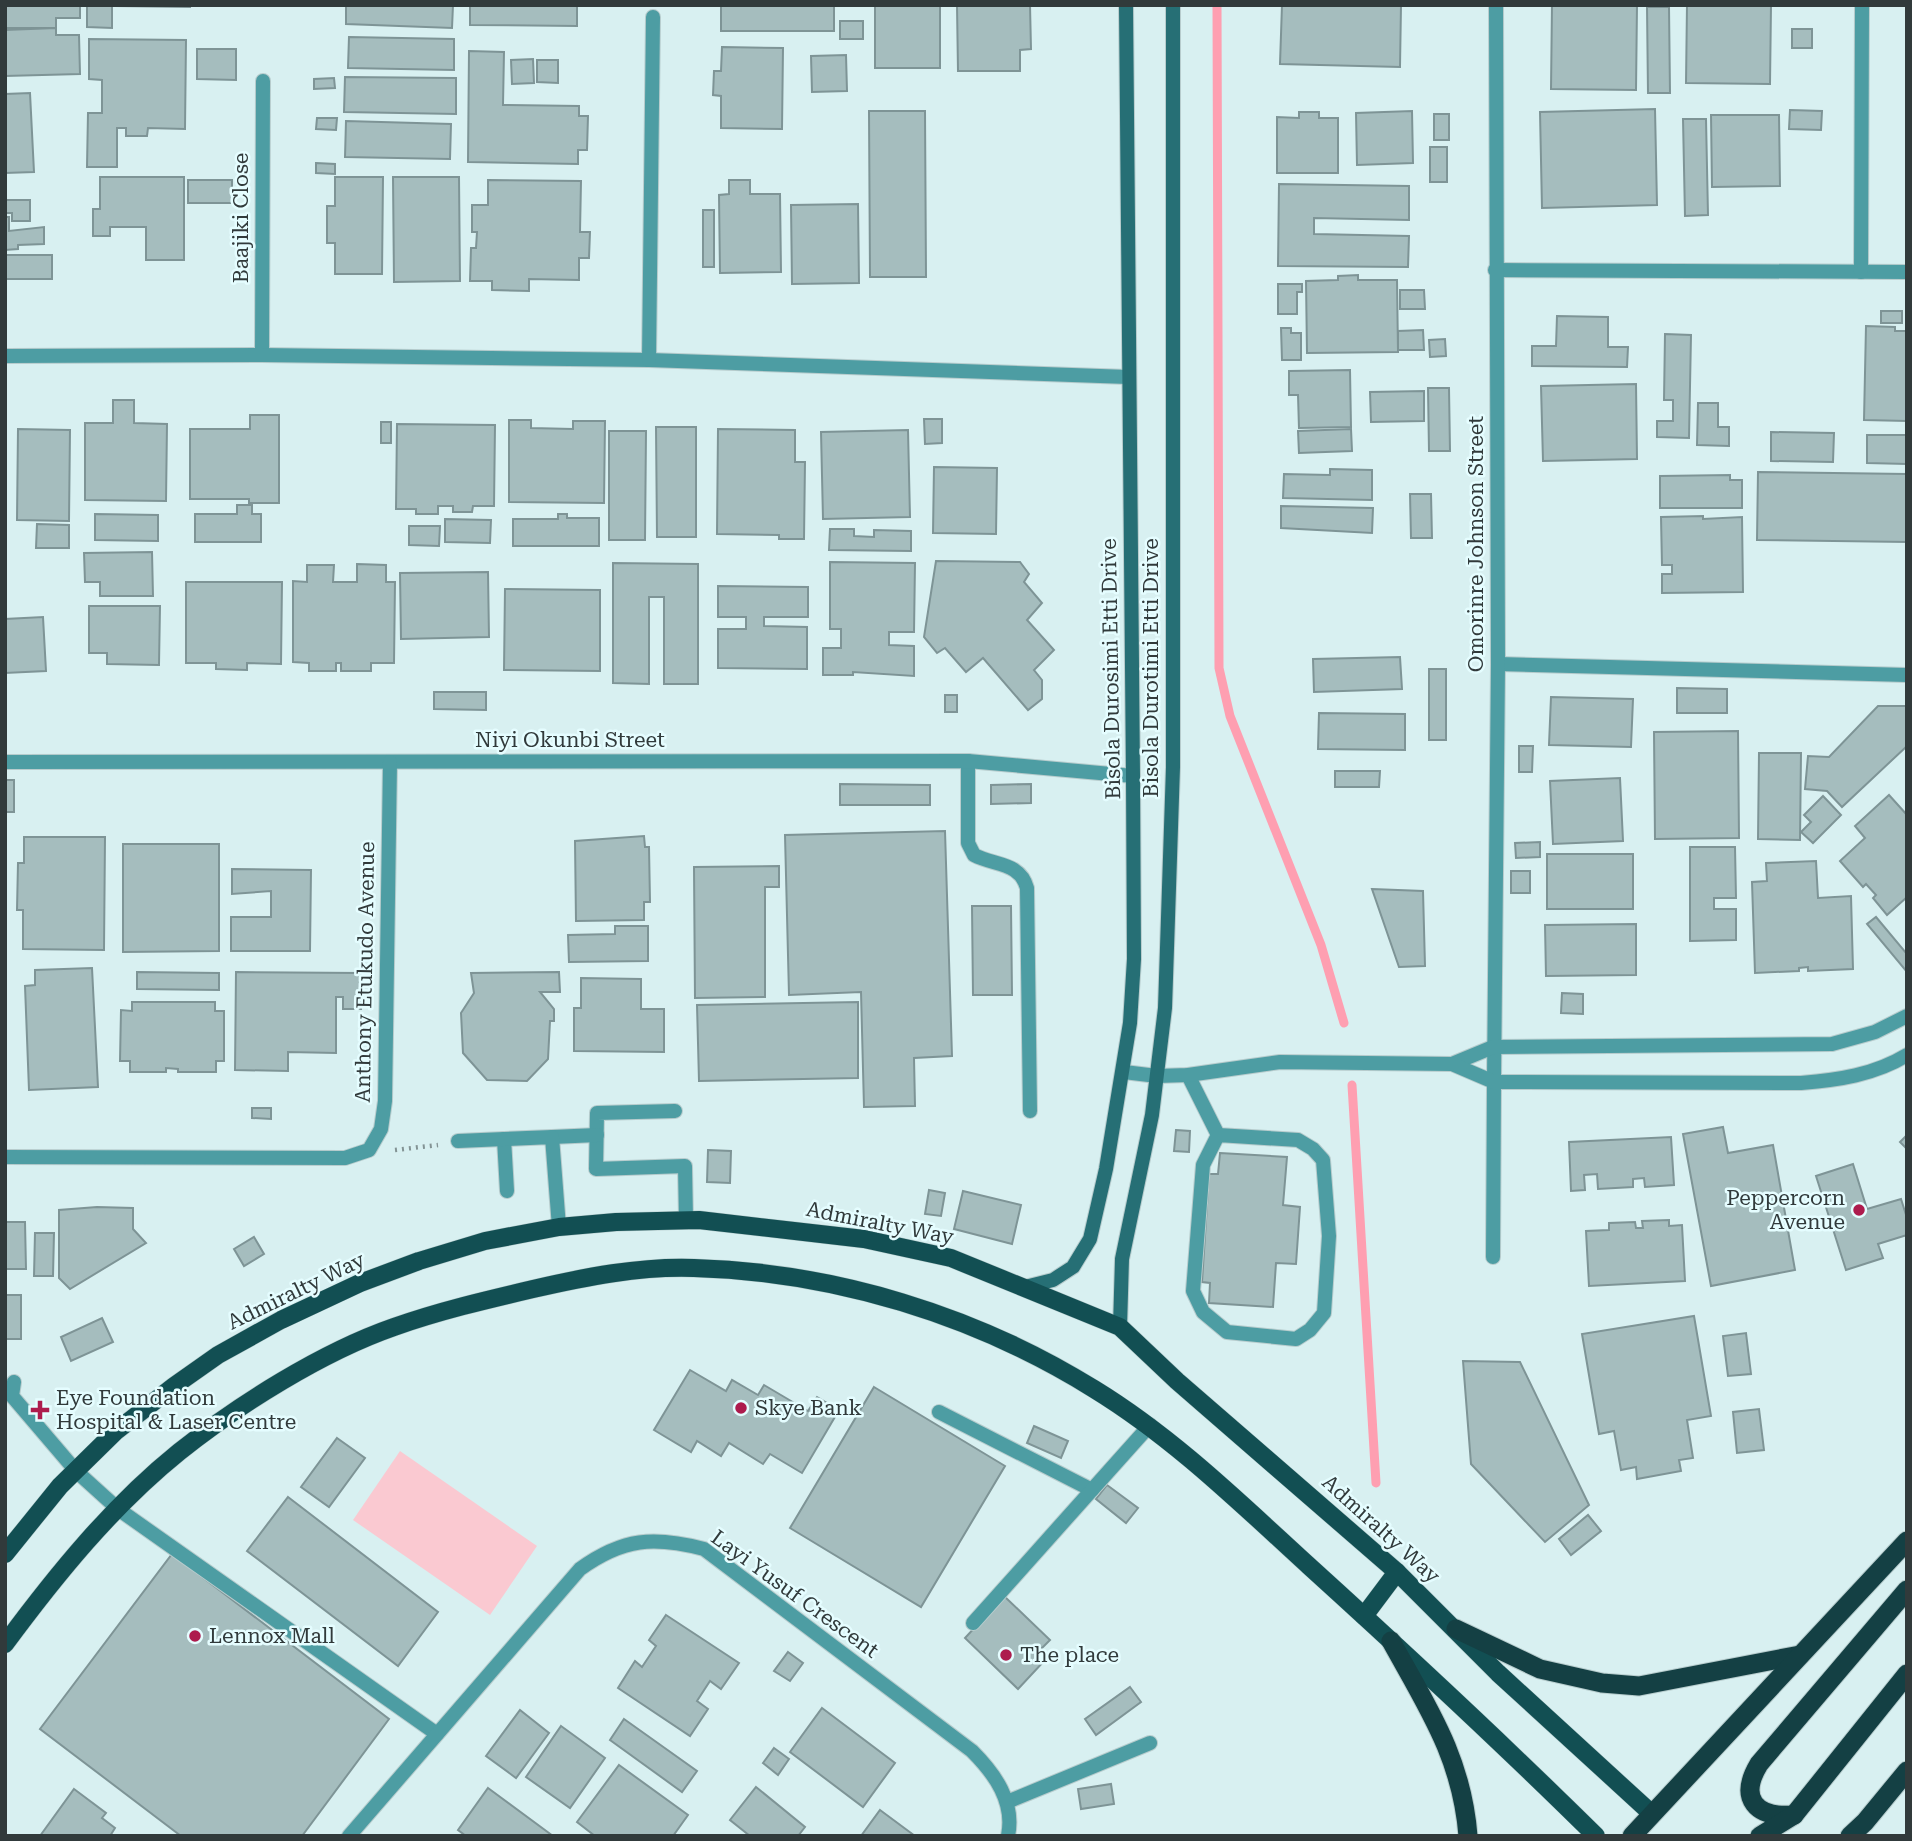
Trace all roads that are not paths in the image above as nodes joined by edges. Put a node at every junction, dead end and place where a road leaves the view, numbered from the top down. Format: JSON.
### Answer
{"nodes":[{"id":1,"x":1126,"y":5,"type":"edge"},
{"id":2,"x":1173,"y":5,"type":"edge"},
{"id":3,"x":1496,"y":5,"type":"edge"},
{"id":4,"x":1863,"y":5,"type":"edge"},
{"id":5,"x":653,"y":16,"type":"dead end"},
{"id":6,"x":262,"y":80,"type":"dead end"},
{"id":7,"x":1496,"y":270,"type":"junction"},
{"id":8,"x":1861,"y":272,"type":"junction"},
{"id":9,"x":1907,"y":272,"type":"edge"},
{"id":10,"x":262,"y":355,"type":"junction"},
{"id":11,"x":5,"y":356,"type":"edge"},
{"id":12,"x":649,"y":360,"type":"junction"},
{"id":13,"x":1128,"y":377,"type":"junction"},
{"id":14,"x":1498,"y":664,"type":"junction"},
{"id":15,"x":1907,"y":675,"type":"edge"},
{"id":16,"x":968,"y":761,"type":"junction"},
{"id":17,"x":5,"y":762,"type":"edge"},
{"id":18,"x":390,"y":762,"type":"junction"},
{"id":19,"x":1133,"y":776,"type":"junction"},
{"id":20,"x":1907,"y":1016,"type":"edge"},
{"id":21,"x":1493,"y":1047,"type":"junction"},
{"id":22,"x":1907,"y":1055,"type":"edge"},
{"id":23,"x":1452,"y":1064,"type":"junction"},
{"id":24,"x":1124,"y":1072,"type":"junction"},
{"id":25,"x":1188,"y":1075,"type":"junction"},
{"id":26,"x":1157,"y":1076,"type":"junction"},
{"id":27,"x":1494,"y":1082,"type":"junction"},
{"id":28,"x":674,"y":1111,"type":"dead end"},
{"id":29,"x":1030,"y":1111,"type":"dead end"},
{"id":30,"x":597,"y":1135,"type":"junction"},
{"id":31,"x":1218,"y":1135,"type":"junction"},
{"id":32,"x":552,"y":1138,"type":"junction"},
{"id":33,"x":504,"y":1139,"type":"junction"},
{"id":34,"x":458,"y":1141,"type":"road end"},
{"id":35,"x":5,"y":1157,"type":"edge"},
{"id":36,"x":507,"y":1192,"type":"dead end"},
{"id":37,"x":687,"y":1220,"type":"junction"},
{"id":38,"x":559,"y":1227,"type":"junction"},
{"id":39,"x":1493,"y":1257,"type":"dead end"},
{"id":40,"x":1021,"y":1288,"type":"junction"},
{"id":41,"x":1120,"y":1327,"type":"junction"},
{"id":42,"x":10,"y":1393,"type":"edge"},
{"id":43,"x":939,"y":1412,"type":"dead end"},
{"id":44,"x":1150,"y":1425,"type":"junction"},
{"id":45,"x":76,"y":1471,"type":"junction"},
{"id":46,"x":1092,"y":1490,"type":"junction"},
{"id":47,"x":118,"y":1509,"type":"junction"},
{"id":48,"x":1907,"y":1541,"type":"edge"},
{"id":49,"x":5,"y":1554,"type":"edge"},
{"id":50,"x":1396,"y":1572,"type":"junction"},
{"id":51,"x":1907,"y":1590,"type":"edge"},
{"id":52,"x":1364,"y":1616,"type":"junction"},
{"id":53,"x":973,"y":1623,"type":"dead end"},
{"id":54,"x":1456,"y":1629,"type":"junction"},
{"id":55,"x":1391,"y":1641,"type":"junction"},
{"id":56,"x":5,"y":1644,"type":"edge"},
{"id":57,"x":1800,"y":1655,"type":"junction"},
{"id":58,"x":1907,"y":1674,"type":"edge"},
{"id":59,"x":437,"y":1734,"type":"junction"},
{"id":60,"x":1150,"y":1743,"type":"dead end"},
{"id":61,"x":1907,"y":1771,"type":"edge"},
{"id":62,"x":1007,"y":1802,"type":"junction"},
{"id":63,"x":1651,"y":1813,"type":"junction"},
{"id":64,"x":1794,"y":1815,"type":"junction"},
{"id":65,"x":1866,"y":1829,"type":"edge"},
{"id":66,"x":349,"y":1836,"type":"edge"},
{"id":67,"x":1008,"y":1836,"type":"edge"},
{"id":68,"x":1468,"y":1836,"type":"edge"},
{"id":69,"x":1595,"y":1836,"type":"edge"},
{"id":70,"x":1632,"y":1836,"type":"edge"},
{"id":71,"x":1649,"y":1836,"type":"edge"},
{"id":72,"x":1760,"y":1836,"type":"edge"},
{"id":73,"x":1850,"y":1836,"type":"edge"}],
"edges":[{"from":1,"to":13,"type":"main road","name":"Bisola Durosimi Etti Drive"},
{"from":2,"to":26,"type":"main road","name":"Bisola Durotimi Etti Drive"},
{"from":3,"to":7,"type":"street","name":"Omorinre Johnson Street"},
{"from":4,"to":8,"type":"street"},
{"from":5,"to":12,"type":"street"},
{"from":6,"to":10,"type":"street","name":"Baajiki Close"},
{"from":7,"to":8,"type":"street"},
{"from":7,"to":14,"type":"street","name":"Omorinre Johnson Street"},
{"from":8,"to":9,"type":"street"},
{"from":10,"to":11,"type":"street"},
{"from":10,"to":12,"type":"street"},
{"from":12,"to":13,"type":"street"},
{"from":13,"to":19,"type":"main road","name":"Bisola Durosimi Etti Drive"},
{"from":14,"to":15,"type":"street"},
{"from":14,"to":21,"type":"street","name":"Omorinre Johnson Street"},
{"from":16,"to":18,"type":"street","name":"Niyi Okunbi Street"},
{"from":16,"to":19,"type":"street","name":"Niyi Okunbi Street"},
{"from":16,"to":29,"type":"street"},
{"from":17,"to":18,"type":"street","name":"Niyi Okunbi Street"},
{"from":18,"to":35,"type":"street","name":"Anthony Etukudo Avenue"},
{"from":19,"to":24,"type":"main road","name":"Bisola Durosimi Etti Drive"},
{"from":20,"to":21,"type":"street"},
{"from":21,"to":23,"type":"street"},
{"from":21,"to":27,"type":"street","name":"Omorinre Johnson Street"},
{"from":22,"to":27,"type":"street"},
{"from":23,"to":25,"type":"street"},
{"from":23,"to":27,"type":"street"},
{"from":24,"to":26,"type":"street"},
{"from":24,"to":40,"type":"main road","name":"Bisola Durosimi Etti Drive"},
{"from":25,"to":26,"type":"street"},
{"from":25,"to":31,"type":"street"},
{"from":26,"to":41,"type":"main road","name":"Bisola Durotimi Etti Drive"},
{"from":27,"to":39,"type":"street","name":"Omorinre Johnson Street"},
{"from":28,"to":30,"type":"street"},
{"from":30,"to":32,"type":"street"},
{"from":30,"to":37,"type":"street"},
{"from":31,"to":31,"type":"street"},
{"from":32,"to":33,"type":"street"},
{"from":32,"to":38,"type":"street"},
{"from":33,"to":34,"type":"street"},
{"from":33,"to":36,"type":"street"},
{"from":37,"to":38,"type":"main road","name":"Admiralty Way"},
{"from":37,"to":40,"type":"main road","name":"Admiralty Way"},
{"from":38,"to":45,"type":"main road","name":"Admiralty Way"},
{"from":40,"to":41,"type":"main road","name":"Admiralty Way"},
{"from":41,"to":50,"type":"main road","name":"Admiralty Way"},
{"from":42,"to":45,"type":"street"},
{"from":43,"to":46,"type":"street"},
{"from":44,"to":46,"type":"street"},
{"from":44,"to":47,"type":"main road"},
{"from":44,"to":52,"type":"main road"},
{"from":45,"to":47,"type":"street"},
{"from":45,"to":49,"type":"main road","name":"Admiralty Way"},
{"from":46,"to":53,"type":"street"},
{"from":47,"to":56,"type":"main road"},
{"from":47,"to":59,"type":"street"},
{"from":48,"to":57,"type":"highway"},
{"from":50,"to":52,"type":"main road"},
{"from":50,"to":54,"type":"main road","name":"Admiralty Way"},
{"from":51,"to":64,"type":"highway"},
{"from":52,"to":55,"type":"main road"},
{"from":54,"to":57,"type":"highway"},
{"from":54,"to":63,"type":"main road","name":"Admiralty Way"},
{"from":55,"to":68,"type":"highway"},
{"from":55,"to":69,"type":"main road"},
{"from":57,"to":63,"type":"highway"},
{"from":58,"to":64,"type":"highway"},
{"from":59,"to":62,"type":"street","name":"Layi Yusuf Crescent"},
{"from":59,"to":66,"type":"street","name":"Layi Yusuf Crescent"},
{"from":60,"to":62,"type":"street"},
{"from":61,"to":65,"type":"highway"},
{"from":62,"to":67,"type":"street","name":"Layi Yusuf Crescent"},
{"from":63,"to":70,"type":"highway"},
{"from":63,"to":71,"type":"highway"},
{"from":64,"to":72,"type":"highway"},
{"from":65,"to":73,"type":"highway"}]}
